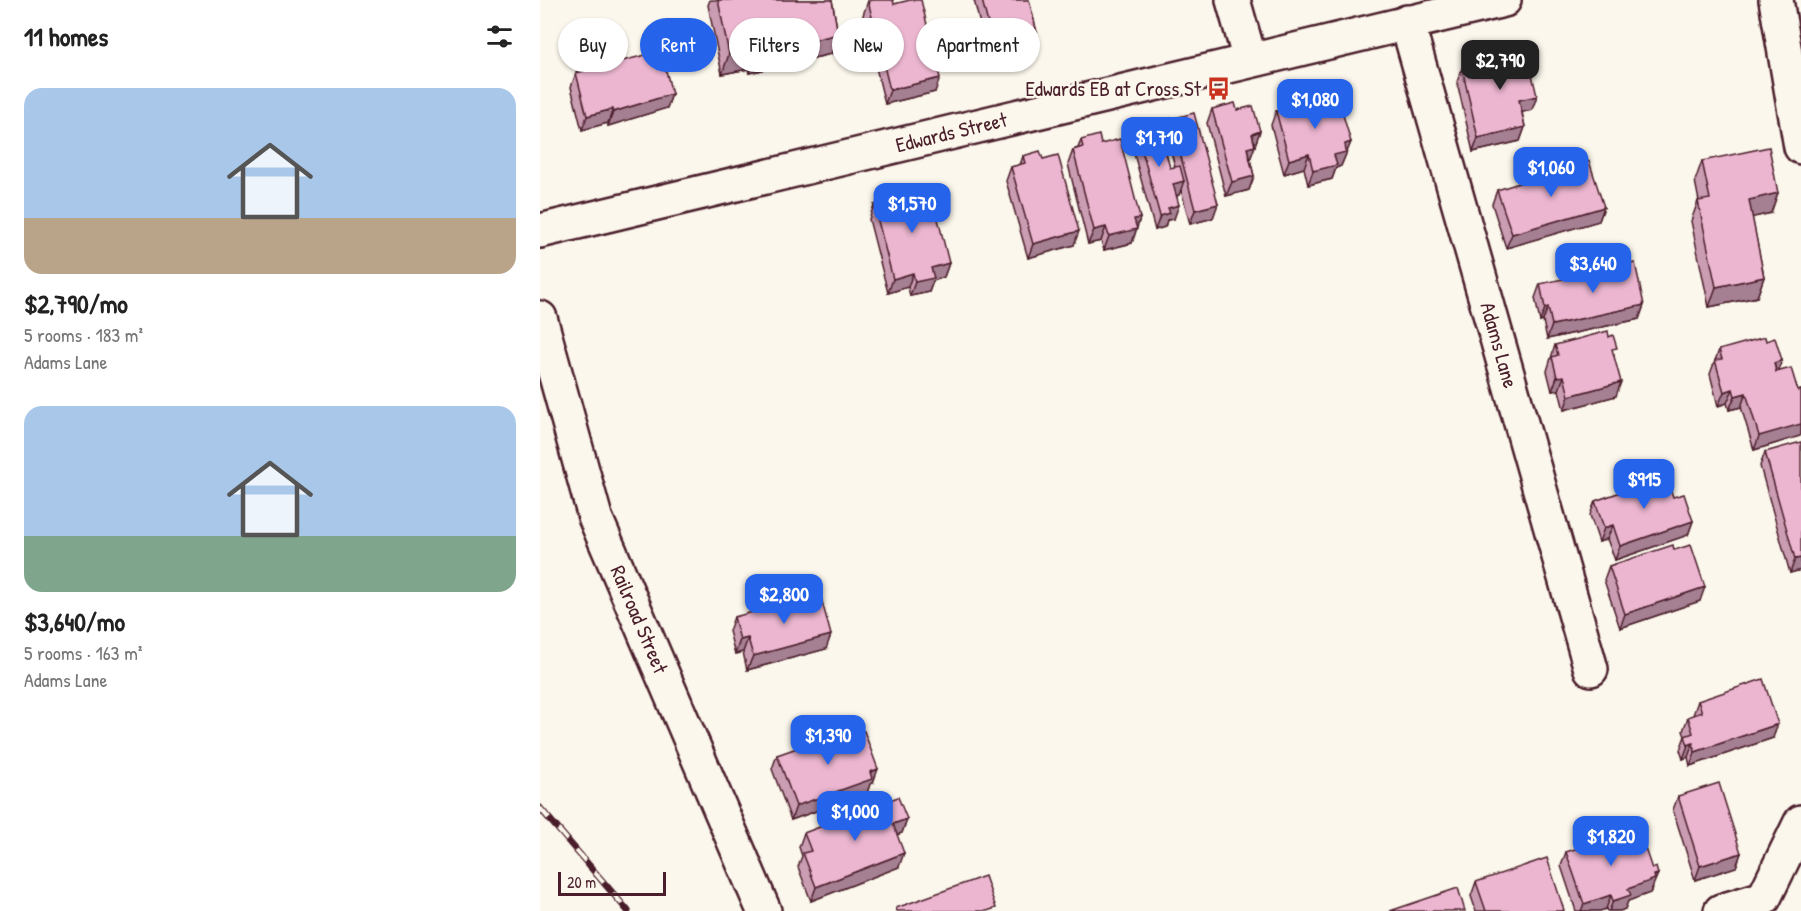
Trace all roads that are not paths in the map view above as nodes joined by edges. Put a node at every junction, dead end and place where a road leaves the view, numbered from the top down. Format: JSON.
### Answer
{"nodes":[{"id":1,"x":1233,"y":0,"type":"edge"},
{"id":2,"x":1504,"y":0,"type":"edge"},
{"id":3,"x":1776,"y":0,"type":"edge"},
{"id":4,"x":1407,"y":22,"type":"junction"},
{"id":5,"x":1250,"y":60,"type":"junction"},
{"id":6,"x":1801,"y":147,"type":"edge"},
{"id":7,"x":540,"y":231,"type":"edge"},
{"id":8,"x":540,"y":318,"type":"edge"},
{"id":9,"x":1591,"y":669,"type":"dead end"},
{"id":10,"x":1801,"y":822,"type":"edge"},
{"id":11,"x":1760,"y":905,"type":"edge"},
{"id":12,"x":764,"y":911,"type":"edge"},
{"id":13,"x":1721,"y":911,"type":"edge"}],
"edges":[{"from":1,"to":5,"type":"street"},
{"from":2,"to":4,"type":"street","name":"Edwards Street"},
{"from":3,"to":6,"type":"street"},
{"from":4,"to":5,"type":"street","name":"Edwards Street"},
{"from":4,"to":9,"type":"street","name":"Adams Lane"},
{"from":5,"to":7,"type":"street","name":"Edwards Street"},
{"from":8,"to":12,"type":"street","name":"Railroad Street"},
{"from":10,"to":11,"type":"street"},
{"from":11,"to":13,"type":"street"}]}
